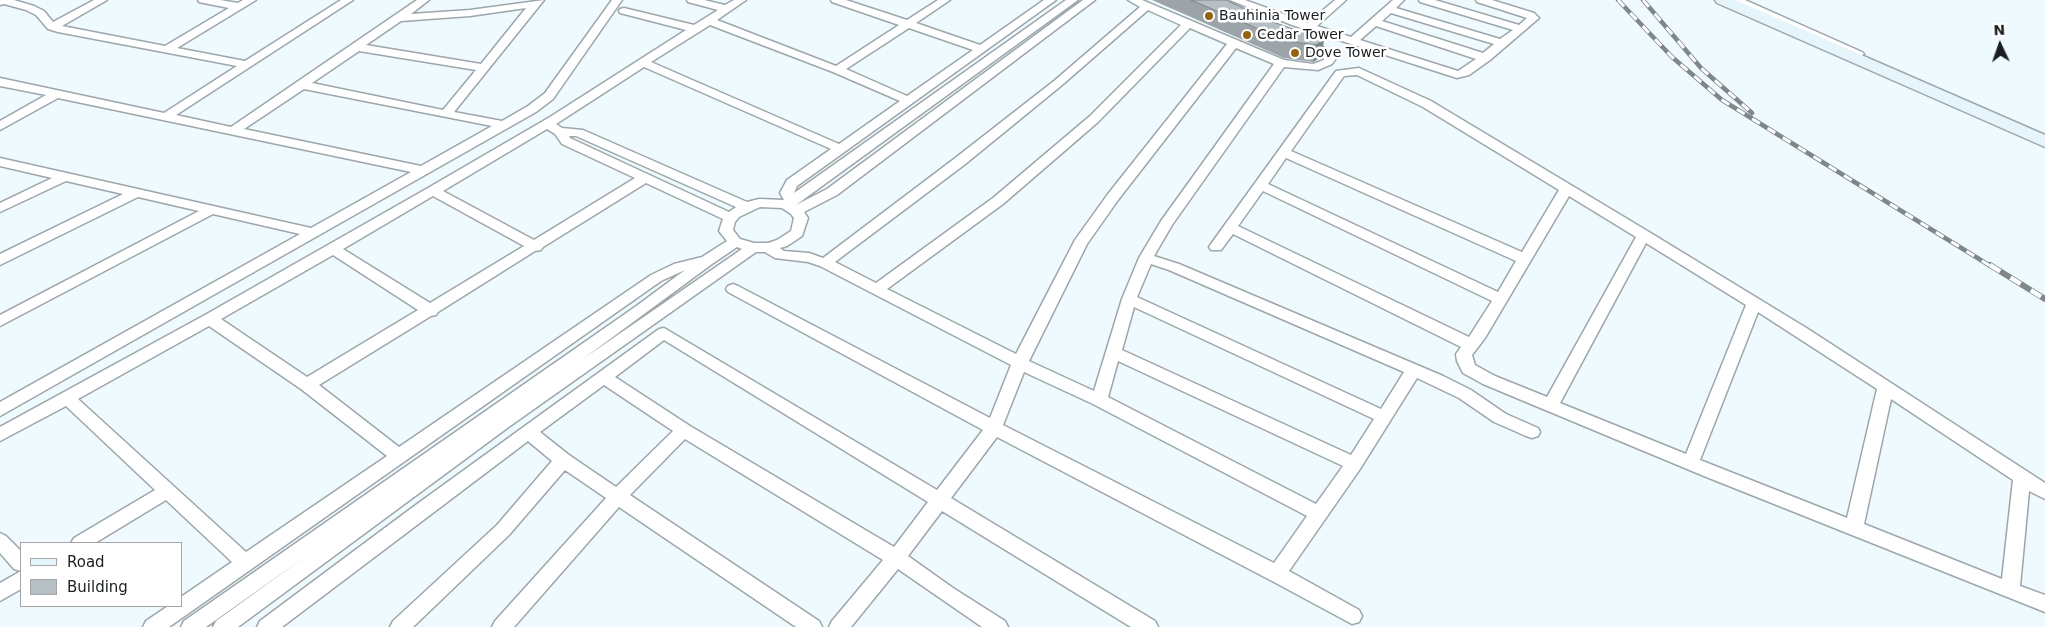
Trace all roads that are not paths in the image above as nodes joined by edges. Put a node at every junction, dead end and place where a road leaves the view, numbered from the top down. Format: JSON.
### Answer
{"nodes":[{"id":1,"x":2,"y":0,"type":"edge"},
{"id":2,"x":102,"y":0,"type":"edge"},
{"id":3,"x":203,"y":0,"type":"edge"},
{"id":4,"x":252,"y":0,"type":"edge"},
{"id":5,"x":348,"y":0,"type":"edge"},
{"id":6,"x":424,"y":0,"type":"edge"},
{"id":7,"x":617,"y":0,"type":"edge"},
{"id":8,"x":692,"y":0,"type":"edge"},
{"id":9,"x":741,"y":0,"type":"edge"},
{"id":10,"x":836,"y":0,"type":"edge"},
{"id":11,"x":945,"y":0,"type":"edge"},
{"id":12,"x":1051,"y":0,"type":"edge"},
{"id":13,"x":1073,"y":0,"type":"edge"},
{"id":14,"x":1090,"y":0,"type":"edge"},
{"id":15,"x":1133,"y":0,"type":"edge"},
{"id":16,"x":1235,"y":0,"type":"edge"},
{"id":17,"x":1341,"y":0,"type":"edge"},
{"id":18,"x":1399,"y":0,"type":"edge"},
{"id":19,"x":1424,"y":0,"type":"edge"},
{"id":20,"x":1481,"y":0,"type":"edge"},
{"id":21,"x":1722,"y":0,"type":"edge"},
{"id":22,"x":1736,"y":0,"type":"edge"},
{"id":23,"x":537,"y":2,"type":"edge"},
{"id":24,"x":1147,"y":6,"type":"junction"},
{"id":25,"x":240,"y":7,"type":"junction"},
{"id":26,"x":727,"y":9,"type":"junction"},
{"id":27,"x":1389,"y":10,"type":"junction"},
{"id":28,"x":624,"y":11,"type":"dead end"},
{"id":29,"x":399,"y":18,"type":"junction"},
{"id":30,"x":708,"y":20,"type":"junction"},
{"id":31,"x":1376,"y":22,"type":"junction"},
{"id":32,"x":909,"y":24,"type":"junction"},
{"id":33,"x":1189,"y":24,"type":"junction"},
{"id":34,"x":52,"y":27,"type":"junction"},
{"id":35,"x":1310,"y":27,"type":"junction"},
{"id":36,"x":695,"y":29,"type":"junction"},
{"id":37,"x":1522,"y":29,"type":"junction"},
{"id":38,"x":1293,"y":37,"type":"edge"},
{"id":39,"x":1353,"y":41,"type":"junction"},
{"id":40,"x":1233,"y":44,"type":"junction"},
{"id":41,"x":1504,"y":44,"type":"junction"},
{"id":42,"x":357,"y":47,"type":"junction"},
{"id":43,"x":168,"y":49,"type":"junction"},
{"id":44,"x":982,"y":49,"type":"junction"},
{"id":45,"x":1486,"y":58,"type":"junction"},
{"id":46,"x":642,"y":63,"type":"junction"},
{"id":47,"x":1281,"y":63,"type":"junction"},
{"id":48,"x":248,"y":65,"type":"junction"},
{"id":49,"x":483,"y":68,"type":"junction"},
{"id":50,"x":1875,"y":68,"type":"junction"},
{"id":51,"x":837,"y":70,"type":"junction"},
{"id":52,"x":0,"y":82,"type":"edge"},
{"id":53,"x":302,"y":85,"type":"junction"},
{"id":54,"x":58,"y":93,"type":"junction"},
{"id":55,"x":909,"y":101,"type":"junction"},
{"id":56,"x":447,"y":113,"type":"junction"},
{"id":57,"x":167,"y":116,"type":"junction"},
{"id":58,"x":546,"y":124,"type":"junction"},
{"id":59,"x":504,"y":125,"type":"junction"},
{"id":60,"x":0,"y":126,"type":"edge"},
{"id":61,"x":233,"y":130,"type":"junction"},
{"id":62,"x":559,"y":131,"type":"junction"},
{"id":63,"x":2042,"y":138,"type":"edge"},
{"id":64,"x":841,"y":149,"type":"junction"},
{"id":65,"x":1284,"y":152,"type":"junction"},
{"id":66,"x":0,"y":162,"type":"edge"},
{"id":67,"x":424,"y":171,"type":"junction"},
{"id":68,"x":63,"y":177,"type":"junction"},
{"id":69,"x":645,"y":178,"type":"junction"},
{"id":70,"x":1260,"y":185,"type":"junction"},
{"id":71,"x":1567,"y":188,"type":"junction"},
{"id":72,"x":434,"y":191,"type":"junction"},
{"id":73,"x":136,"y":192,"type":"junction"},
{"id":74,"x":791,"y":206,"type":"junction"},
{"id":75,"x":746,"y":207,"type":"junction"},
{"id":76,"x":0,"y":208,"type":"edge"},
{"id":77,"x":211,"y":210,"type":"junction"},
{"id":78,"x":731,"y":218,"type":"junction"},
{"id":79,"x":1230,"y":227,"type":"junction"},
{"id":80,"x":314,"y":233,"type":"junction"},
{"id":81,"x":1644,"y":235,"type":"junction"},
{"id":82,"x":789,"y":239,"type":"junction"},
{"id":83,"x":735,"y":242,"type":"junction"},
{"id":84,"x":536,"y":247,"type":"junction"},
{"id":85,"x":1216,"y":247,"type":"dead end"},
{"id":86,"x":332,"y":248,"type":"junction"},
{"id":87,"x":760,"y":248,"type":"junction"},
{"id":88,"x":809,"y":258,"type":"junction"},
{"id":89,"x":1146,"y":258,"type":"junction"},
{"id":90,"x":0,"y":260,"type":"edge"},
{"id":91,"x":1524,"y":260,"type":"junction"},
{"id":92,"x":706,"y":261,"type":"junction"},
{"id":93,"x":825,"y":264,"type":"junction"},
{"id":94,"x":733,"y":289,"type":"dead end"},
{"id":95,"x":876,"y":290,"type":"junction"},
{"id":96,"x":1129,"y":299,"type":"junction"},
{"id":97,"x":1500,"y":299,"type":"junction"},
{"id":98,"x":1754,"y":303,"type":"junction"},
{"id":99,"x":431,"y":311,"type":"junction"},
{"id":100,"x":210,"y":319,"type":"junction"},
{"id":101,"x":0,"y":321,"type":"edge"},
{"id":102,"x":1471,"y":345,"type":"junction"},
{"id":103,"x":1113,"y":352,"type":"junction"},
{"id":104,"x":1020,"y":362,"type":"junction"},
{"id":105,"x":1414,"y":370,"type":"junction"},
{"id":106,"x":604,"y":376,"type":"junction"},
{"id":107,"x":307,"y":385,"type":"junction"},
{"id":108,"x":1885,"y":389,"type":"junction"},
{"id":109,"x":67,"y":398,"type":"junction"},
{"id":110,"x":1099,"y":400,"type":"junction"},
{"id":111,"x":1551,"y":405,"type":"junction"},
{"id":112,"x":0,"y":410,"type":"edge"},
{"id":113,"x":1384,"y":418,"type":"junction"},
{"id":114,"x":994,"y":428,"type":"junction"},
{"id":115,"x":684,"y":430,"type":"junction"},
{"id":116,"x":529,"y":432,"type":"junction"},
{"id":117,"x":1532,"y":432,"type":"dead end"},
{"id":118,"x":0,"y":435,"type":"edge"},
{"id":119,"x":399,"y":456,"type":"junction"},
{"id":120,"x":564,"y":460,"type":"junction"},
{"id":121,"x":1691,"y":462,"type":"junction"},
{"id":122,"x":1354,"y":464,"type":"junction"},
{"id":123,"x":2022,"y":476,"type":"junction"},
{"id":124,"x":167,"y":491,"type":"junction"},
{"id":125,"x":2045,"y":492,"type":"edge"},
{"id":126,"x":619,"y":495,"type":"junction"},
{"id":127,"x":940,"y":499,"type":"junction"},
{"id":128,"x":1320,"y":514,"type":"junction"},
{"id":129,"x":1854,"y":527,"type":"junction"},
{"id":130,"x":0,"y":541,"type":"edge"},
{"id":131,"x":82,"y":542,"type":"edge"},
{"id":132,"x":896,"y":558,"type":"junction"},
{"id":133,"x":20,"y":562,"type":"edge"},
{"id":134,"x":245,"y":563,"type":"junction"},
{"id":135,"x":1277,"y":574,"type":"junction"},
{"id":136,"x":20,"y":580,"type":"edge"},
{"id":137,"x":2010,"y":590,"type":"junction"},
{"id":138,"x":0,"y":593,"type":"edge"},
{"id":139,"x":2045,"y":604,"type":"edge"},
{"id":140,"x":182,"y":607,"type":"edge"},
{"id":141,"x":182,"y":607,"type":"edge"},
{"id":142,"x":1352,"y":616,"type":"dead end"},
{"id":143,"x":153,"y":627,"type":"edge"},
{"id":144,"x":191,"y":627,"type":"edge"},
{"id":145,"x":223,"y":627,"type":"edge"},
{"id":146,"x":267,"y":627,"type":"edge"},
{"id":147,"x":400,"y":627,"type":"edge"},
{"id":148,"x":502,"y":627,"type":"edge"},
{"id":149,"x":812,"y":627,"type":"edge"},
{"id":150,"x":839,"y":627,"type":"edge"},
{"id":151,"x":998,"y":627,"type":"edge"},
{"id":152,"x":1148,"y":627,"type":"edge"}],
"edges":[{"from":1,"to":34,"type":"street"},
{"from":2,"to":34,"type":"street"},
{"from":3,"to":25,"type":"street"},
{"from":4,"to":25,"type":"street"},
{"from":5,"to":48,"type":"street"},
{"from":6,"to":29,"type":"street"},
{"from":7,"to":59,"type":"street"},
{"from":8,"to":26,"type":"street"},
{"from":9,"to":26,"type":"street"},
{"from":10,"to":32,"type":"street"},
{"from":11,"to":32,"type":"street"},
{"from":12,"to":44,"type":"street"},
{"from":13,"to":74,"type":"street"},
{"from":14,"to":74,"type":"street"},
{"from":15,"to":24,"type":"street"},
{"from":16,"to":35,"type":"street"},
{"from":17,"to":35,"type":"street"},
{"from":18,"to":27,"type":"street"},
{"from":19,"to":37,"type":"street"},
{"from":20,"to":37,"type":"street"},
{"from":21,"to":50,"type":"street"},
{"from":22,"to":50,"type":"street"},
{"from":23,"to":29,"type":"street"},
{"from":23,"to":49,"type":"street"},
{"from":24,"to":33,"type":"street"},
{"from":24,"to":93,"type":"street"},
{"from":25,"to":43,"type":"street"},
{"from":26,"to":30,"type":"street"},
{"from":27,"to":31,"type":"street"},
{"from":27,"to":41,"type":"street"},
{"from":28,"to":36,"type":"street"},
{"from":29,"to":42,"type":"street"},
{"from":30,"to":36,"type":"street"},
{"from":30,"to":51,"type":"street"},
{"from":31,"to":39,"type":"street"},
{"from":31,"to":45,"type":"street"},
{"from":32,"to":44,"type":"street"},
{"from":32,"to":51,"type":"street"},
{"from":33,"to":40,"type":"street"},
{"from":33,"to":95,"type":"street"},
{"from":34,"to":43,"type":"street"},
{"from":35,"to":39,"type":"street"},
{"from":36,"to":46,"type":"street"},
{"from":37,"to":41,"type":"street"},
{"from":38,"to":47,"type":"street"},
{"from":39,"to":45,"type":"street"},
{"from":40,"to":47,"type":"street"},
{"from":40,"to":104,"type":"street"},
{"from":41,"to":45,"type":"street"},
{"from":42,"to":49,"type":"street"},
{"from":42,"to":53,"type":"street"},
{"from":43,"to":48,"type":"street"},
{"from":44,"to":55,"type":"street"},
{"from":46,"to":58,"type":"street"},
{"from":46,"to":64,"type":"street"},
{"from":47,"to":89,"type":"street"},
{"from":48,"to":57,"type":"street"},
{"from":49,"to":56,"type":"street"},
{"from":50,"to":63,"type":"street"},
{"from":51,"to":55,"type":"street"},
{"from":52,"to":54,"type":"street"},
{"from":53,"to":56,"type":"street"},
{"from":53,"to":61,"type":"street"},
{"from":54,"to":57,"type":"street"},
{"from":54,"to":60,"type":"street"},
{"from":55,"to":64,"type":"street"},
{"from":56,"to":59,"type":"street"},
{"from":57,"to":61,"type":"street"},
{"from":58,"to":62,"type":"street"},
{"from":58,"to":72,"type":"street"},
{"from":59,"to":67,"type":"street"},
{"from":61,"to":67,"type":"street"},
{"from":62,"to":69,"type":"street"},
{"from":62,"to":75,"type":"street"},
{"from":64,"to":74,"type":"street"},
{"from":65,"to":70,"type":"street"},
{"from":65,"to":71,"type":"street"},
{"from":65,"to":91,"type":"street"},
{"from":66,"to":68,"type":"street"},
{"from":67,"to":80,"type":"street"},
{"from":68,"to":73,"type":"street"},
{"from":68,"to":76,"type":"street"},
{"from":69,"to":78,"type":"street"},
{"from":69,"to":84,"type":"street"},
{"from":70,"to":79,"type":"street"},
{"from":70,"to":97,"type":"street"},
{"from":71,"to":81,"type":"street"},
{"from":71,"to":91,"type":"street"},
{"from":72,"to":84,"type":"street"},
{"from":72,"to":86,"type":"street"},
{"from":73,"to":77,"type":"street"},
{"from":73,"to":90,"type":"street"},
{"from":74,"to":75,"type":"street"},
{"from":74,"to":82,"type":"street"},
{"from":75,"to":78,"type":"street"},
{"from":77,"to":80,"type":"street"},
{"from":77,"to":101,"type":"street"},
{"from":78,"to":83,"type":"street"},
{"from":79,"to":85,"type":"street"},
{"from":79,"to":102,"type":"street"},
{"from":80,"to":112,"type":"street"},
{"from":81,"to":98,"type":"street"},
{"from":81,"to":111,"type":"street"},
{"from":82,"to":87,"type":"street"},
{"from":82,"to":88,"type":"street"},
{"from":83,"to":87,"type":"street"},
{"from":83,"to":92,"type":"street"},
{"from":84,"to":99,"type":"street"},
{"from":86,"to":99,"type":"street"},
{"from":86,"to":100,"type":"street"},
{"from":87,"to":88,"type":"street"},
{"from":87,"to":145,"type":"street"},
{"from":88,"to":93,"type":"street"},
{"from":89,"to":96,"type":"street"},
{"from":89,"to":105,"type":"street"},
{"from":91,"to":97,"type":"street"},
{"from":92,"to":119,"type":"street"},
{"from":92,"to":144,"type":"street"},
{"from":93,"to":95,"type":"street"},
{"from":94,"to":114,"type":"street"},
{"from":95,"to":104,"type":"street"},
{"from":96,"to":103,"type":"street"},
{"from":96,"to":113,"type":"street"},
{"from":97,"to":102,"type":"street"},
{"from":98,"to":108,"type":"street"},
{"from":98,"to":121,"type":"street"},
{"from":99,"to":107,"type":"street"},
{"from":100,"to":107,"type":"street"},
{"from":100,"to":109,"type":"street"},
{"from":102,"to":111,"type":"street"},
{"from":103,"to":110,"type":"street"},
{"from":103,"to":122,"type":"street"},
{"from":104,"to":110,"type":"street"},
{"from":104,"to":114,"type":"street"},
{"from":105,"to":113,"type":"street"},
{"from":105,"to":117,"type":"street"},
{"from":106,"to":115,"type":"street"},
{"from":106,"to":116,"type":"street"},
{"from":106,"to":127,"type":"street"},
{"from":107,"to":119,"type":"street"},
{"from":108,"to":123,"type":"street"},
{"from":108,"to":129,"type":"street"},
{"from":109,"to":118,"type":"street"},
{"from":109,"to":124,"type":"street"},
{"from":110,"to":128,"type":"street"},
{"from":111,"to":121,"type":"street"},
{"from":113,"to":122,"type":"street"},
{"from":114,"to":127,"type":"street"},
{"from":114,"to":135,"type":"street"},
{"from":115,"to":126,"type":"street"},
{"from":115,"to":132,"type":"street"},
{"from":116,"to":120,"type":"street"},
{"from":116,"to":146,"type":"street"},
{"from":119,"to":134,"type":"street"},
{"from":120,"to":126,"type":"street"},
{"from":120,"to":147,"type":"street"},
{"from":121,"to":129,"type":"street"},
{"from":122,"to":128,"type":"street"},
{"from":123,"to":125,"type":"street"},
{"from":123,"to":137,"type":"street"},
{"from":124,"to":131,"type":"street"},
{"from":124,"to":134,"type":"street"},
{"from":126,"to":148,"type":"street"},
{"from":126,"to":149,"type":"street"},
{"from":127,"to":132,"type":"street"},
{"from":127,"to":152,"type":"street"},
{"from":128,"to":135,"type":"street"},
{"from":129,"to":137,"type":"street"},
{"from":130,"to":133,"type":"street"},
{"from":132,"to":150,"type":"street"},
{"from":132,"to":151,"type":"street"},
{"from":134,"to":141,"type":"street"},
{"from":135,"to":142,"type":"street"},
{"from":136,"to":138,"type":"street"},
{"from":137,"to":139,"type":"street"},
{"from":140,"to":143,"type":"street"}]}
